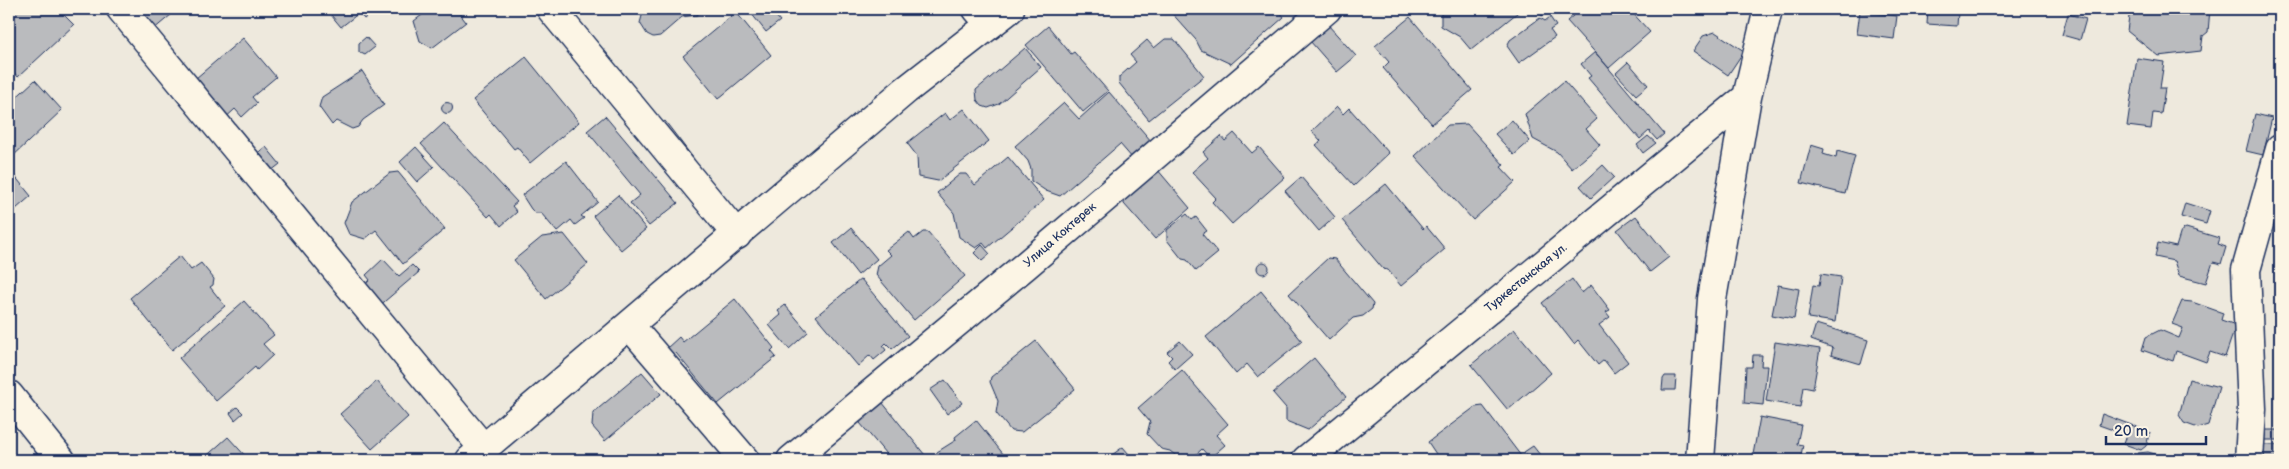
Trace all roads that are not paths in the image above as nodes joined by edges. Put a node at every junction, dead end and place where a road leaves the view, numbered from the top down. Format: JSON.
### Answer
{"nodes":[{"id":1,"x":121,"y":9,"type":"edge"},
{"id":2,"x":550,"y":9,"type":"edge"},
{"id":3,"x":1326,"y":9,"type":"edge"},
{"id":4,"x":1768,"y":9,"type":"edge"},
{"id":5,"x":992,"y":14,"type":"edge"},
{"id":6,"x":1747,"y":97,"type":"junction"},
{"id":7,"x":2280,"y":149,"type":"edge"},
{"id":8,"x":737,"y":235,"type":"junction"},
{"id":9,"x":630,"y":326,"type":"junction"},
{"id":10,"x":9,"y":395,"type":"edge"},
{"id":11,"x":477,"y":454,"type":"edge"},
{"id":12,"x":61,"y":460,"type":"edge"},
{"id":13,"x":746,"y":460,"type":"edge"},
{"id":14,"x":791,"y":460,"type":"edge"},
{"id":15,"x":1306,"y":460,"type":"edge"},
{"id":16,"x":1700,"y":460,"type":"edge"},
{"id":17,"x":2249,"y":460,"type":"edge"}],
"edges":[{"from":1,"to":11,"type":"street"},
{"from":2,"to":8,"type":"street"},
{"from":3,"to":14,"type":"street","name":"Улица Коктерек"},
{"from":4,"to":6,"type":"street"},
{"from":5,"to":8,"type":"street"},
{"from":6,"to":15,"type":"street","name":"Туркестанская ул."},
{"from":6,"to":16,"type":"street"},
{"from":7,"to":17,"type":"street"},
{"from":8,"to":9,"type":"street"},
{"from":9,"to":11,"type":"street"},
{"from":9,"to":13,"type":"street"},
{"from":10,"to":12,"type":"street"}]}
